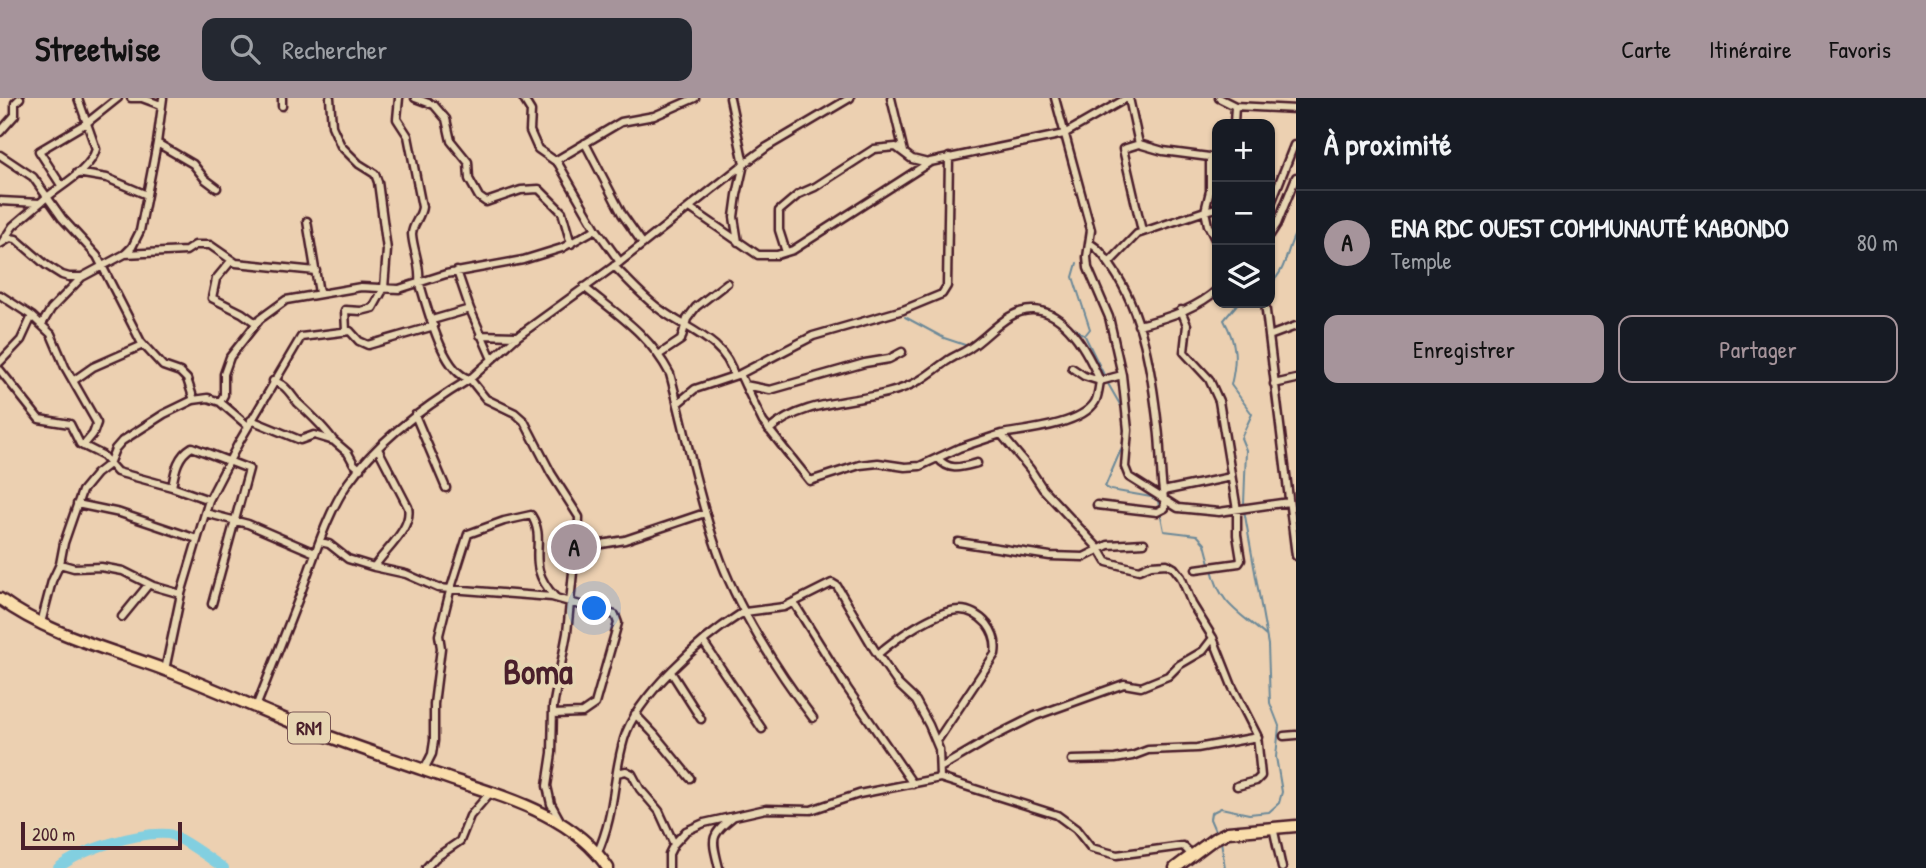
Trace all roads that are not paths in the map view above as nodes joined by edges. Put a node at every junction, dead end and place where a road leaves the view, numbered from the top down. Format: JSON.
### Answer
{"nodes":[{"id":1,"x":20,"y":98,"type":"edge"},
{"id":2,"x":78,"y":98,"type":"edge"},
{"id":3,"x":118,"y":98,"type":"edge"},
{"id":4,"x":131,"y":98,"type":"edge"},
{"id":5,"x":330,"y":98,"type":"edge"},
{"id":6,"x":399,"y":98,"type":"edge"},
{"id":7,"x":415,"y":98,"type":"edge"},
{"id":8,"x":523,"y":98,"type":"edge"},
{"id":9,"x":695,"y":98,"type":"edge"},
{"id":10,"x":850,"y":98,"type":"edge"},
{"id":11,"x":891,"y":98,"type":"edge"},
{"id":12,"x":1055,"y":98,"type":"edge"},
{"id":13,"x":1128,"y":98,"type":"edge"},
{"id":14,"x":1219,"y":98,"type":"edge"},
{"id":15,"x":1242,"y":98,"type":"edge"},
{"id":16,"x":729,"y":99,"type":"edge"},
{"id":17,"x":162,"y":101,"type":"edge"},
{"id":18,"x":1238,"y":107,"type":"junction"},
{"id":19,"x":1296,"y":109,"type":"edge"},
{"id":20,"x":1235,"y":119,"type":"edge"},
{"id":21,"x":88,"y":122,"type":"junction"},
{"id":22,"x":0,"y":132,"type":"edge"},
{"id":23,"x":1064,"y":134,"type":"junction"},
{"id":24,"x":157,"y":143,"type":"junction"},
{"id":25,"x":585,"y":143,"type":"junction"},
{"id":26,"x":1139,"y":144,"type":"junction"},
{"id":27,"x":1294,"y":145,"type":"edge"},
{"id":28,"x":904,"y":152,"type":"junction"},
{"id":29,"x":0,"y":155,"type":"edge"},
{"id":30,"x":949,"y":157,"type":"junction"},
{"id":31,"x":1212,"y":158,"type":"edge"},
{"id":32,"x":555,"y":161,"type":"junction"},
{"id":33,"x":928,"y":163,"type":"junction"},
{"id":34,"x":744,"y":164,"type":"junction"},
{"id":35,"x":77,"y":173,"type":"junction"},
{"id":36,"x":1212,"y":174,"type":"edge"},
{"id":37,"x":1296,"y":177,"type":"edge"},
{"id":38,"x":61,"y":185,"type":"junction"},
{"id":39,"x":217,"y":188,"type":"dead end"},
{"id":40,"x":1275,"y":193,"type":"edge"},
{"id":41,"x":48,"y":195,"type":"junction"},
{"id":42,"x":147,"y":195,"type":"junction"},
{"id":43,"x":0,"y":201,"type":"edge"},
{"id":44,"x":40,"y":203,"type":"junction"},
{"id":45,"x":690,"y":208,"type":"junction"},
{"id":46,"x":1212,"y":209,"type":"edge"},
{"id":47,"x":1205,"y":211,"type":"junction"},
{"id":48,"x":307,"y":221,"type":"dead end"},
{"id":49,"x":1275,"y":227,"type":"edge"},
{"id":50,"x":596,"y":229,"type":"junction"},
{"id":51,"x":1142,"y":232,"type":"junction"},
{"id":52,"x":1212,"y":233,"type":"edge"},
{"id":53,"x":137,"y":240,"type":"junction"},
{"id":54,"x":2,"y":242,"type":"edge"},
{"id":55,"x":738,"y":242,"type":"junction"},
{"id":56,"x":571,"y":244,"type":"junction"},
{"id":57,"x":643,"y":244,"type":"junction"},
{"id":58,"x":1091,"y":244,"type":"junction"},
{"id":59,"x":152,"y":251,"type":"junction"},
{"id":60,"x":786,"y":252,"type":"junction"},
{"id":61,"x":125,"y":254,"type":"junction"},
{"id":62,"x":231,"y":261,"type":"junction"},
{"id":63,"x":1109,"y":263,"type":"junction"},
{"id":64,"x":617,"y":264,"type":"junction"},
{"id":65,"x":101,"y":267,"type":"junction"},
{"id":66,"x":316,"y":271,"type":"junction"},
{"id":67,"x":457,"y":271,"type":"junction"},
{"id":68,"x":82,"y":277,"type":"junction"},
{"id":69,"x":419,"y":281,"type":"junction"},
{"id":70,"x":727,"y":283,"type":"dead end"},
{"id":71,"x":384,"y":288,"type":"junction"},
{"id":72,"x":584,"y":288,"type":"junction"},
{"id":73,"x":319,"y":293,"type":"junction"},
{"id":74,"x":1212,"y":294,"type":"edge"},
{"id":75,"x":0,"y":295,"type":"edge"},
{"id":76,"x":1266,"y":308,"type":"edge"},
{"id":77,"x":470,"y":309,"type":"junction"},
{"id":78,"x":1181,"y":310,"type":"junction"},
{"id":79,"x":32,"y":316,"type":"junction"},
{"id":80,"x":256,"y":323,"type":"junction"},
{"id":81,"x":433,"y":323,"type":"junction"},
{"id":82,"x":42,"y":324,"type":"junction"},
{"id":83,"x":685,"y":325,"type":"junction"},
{"id":84,"x":1138,"y":325,"type":"junction"},
{"id":85,"x":1296,"y":326,"type":"edge"},
{"id":86,"x":346,"y":331,"type":"junction"},
{"id":87,"x":480,"y":334,"type":"junction"},
{"id":88,"x":517,"y":336,"type":"junction"},
{"id":89,"x":1269,"y":336,"type":"junction"},
{"id":90,"x":144,"y":345,"type":"junction"},
{"id":91,"x":902,"y":352,"type":"dead end"},
{"id":92,"x":660,"y":354,"type":"junction"},
{"id":93,"x":492,"y":359,"type":"junction"},
{"id":94,"x":0,"y":362,"type":"edge"},
{"id":95,"x":1072,"y":368,"type":"dead end"},
{"id":96,"x":0,"y":370,"type":"edge"},
{"id":97,"x":455,"y":372,"type":"junction"},
{"id":98,"x":737,"y":375,"type":"junction"},
{"id":99,"x":1122,"y":375,"type":"junction"},
{"id":100,"x":470,"y":379,"type":"junction"},
{"id":101,"x":1296,"y":379,"type":"edge"},
{"id":102,"x":1104,"y":380,"type":"junction"},
{"id":103,"x":73,"y":381,"type":"junction"},
{"id":104,"x":273,"y":381,"type":"junction"},
{"id":105,"x":1274,"y":384,"type":"junction"},
{"id":106,"x":745,"y":385,"type":"junction"},
{"id":107,"x":450,"y":391,"type":"junction"},
{"id":108,"x":194,"y":400,"type":"junction"},
{"id":109,"x":220,"y":402,"type":"junction"},
{"id":110,"x":678,"y":403,"type":"junction"},
{"id":111,"x":415,"y":415,"type":"junction"},
{"id":112,"x":250,"y":423,"type":"junction"},
{"id":113,"x":769,"y":430,"type":"junction"},
{"id":114,"x":1001,"y":434,"type":"junction"},
{"id":115,"x":334,"y":441,"type":"junction"},
{"id":116,"x":83,"y":446,"type":"junction"},
{"id":117,"x":378,"y":449,"type":"junction"},
{"id":118,"x":938,"y":458,"type":"junction"},
{"id":119,"x":229,"y":461,"type":"junction"},
{"id":120,"x":977,"y":463,"type":"dead end"},
{"id":121,"x":109,"y":464,"type":"junction"},
{"id":122,"x":360,"y":469,"type":"junction"},
{"id":123,"x":1231,"y":477,"type":"junction"},
{"id":124,"x":172,"y":487,"type":"junction"},
{"id":125,"x":446,"y":488,"type":"dead end"},
{"id":126,"x":1292,"y":490,"type":"edge"},
{"id":127,"x":1163,"y":491,"type":"junction"},
{"id":128,"x":209,"y":500,"type":"junction"},
{"id":129,"x":1164,"y":501,"type":"junction"},
{"id":130,"x":1289,"y":502,"type":"junction"},
{"id":131,"x":77,"y":504,"type":"junction"},
{"id":132,"x":1097,"y":505,"type":"dead end"},
{"id":133,"x":1242,"y":510,"type":"junction"},
{"id":134,"x":205,"y":513,"type":"junction"},
{"id":135,"x":705,"y":513,"type":"junction"},
{"id":136,"x":233,"y":521,"type":"junction"},
{"id":137,"x":197,"y":539,"type":"junction"},
{"id":138,"x":320,"y":542,"type":"junction"},
{"id":139,"x":958,"y":542,"type":"dead end"},
{"id":140,"x":1144,"y":543,"type":"dead end"},
{"id":141,"x":578,"y":548,"type":"junction"},
{"id":142,"x":1100,"y":550,"type":"junction"},
{"id":143,"x":315,"y":552,"type":"junction"},
{"id":144,"x":1296,"y":556,"type":"edge"},
{"id":145,"x":60,"y":564,"type":"junction"},
{"id":146,"x":374,"y":567,"type":"junction"},
{"id":147,"x":1196,"y":569,"type":"dead end"},
{"id":148,"x":149,"y":584,"type":"junction"},
{"id":149,"x":450,"y":590,"type":"junction"},
{"id":150,"x":180,"y":594,"type":"junction"},
{"id":151,"x":555,"y":597,"type":"junction"},
{"id":152,"x":0,"y":599,"type":"edge"},
{"id":153,"x":569,"y":603,"type":"junction"},
{"id":154,"x":794,"y":603,"type":"junction"},
{"id":155,"x":212,"y":604,"type":"dead end"},
{"id":156,"x":745,"y":611,"type":"junction"},
{"id":157,"x":122,"y":617,"type":"dead end"},
{"id":158,"x":41,"y":623,"type":"junction"},
{"id":159,"x":1213,"y":638,"type":"junction"},
{"id":160,"x":704,"y":643,"type":"junction"},
{"id":161,"x":878,"y":654,"type":"junction"},
{"id":162,"x":164,"y":670,"type":"junction"},
{"id":163,"x":671,"y":672,"type":"junction"},
{"id":164,"x":256,"y":707,"type":"junction"},
{"id":165,"x":553,"y":714,"type":"junction"},
{"id":166,"x":635,"y":714,"type":"junction"},
{"id":167,"x":813,"y":718,"type":"dead end"},
{"id":168,"x":701,"y":719,"type":"dead end"},
{"id":169,"x":762,"y":729,"type":"dead end"},
{"id":170,"x":1296,"y":734,"type":"edge"},
{"id":171,"x":1284,"y":736,"type":"dead end"},
{"id":172,"x":1258,"y":737,"type":"junction"},
{"id":173,"x":937,"y":741,"type":"junction"},
{"id":174,"x":1072,"y":760,"type":"dead end"},
{"id":175,"x":940,"y":768,"type":"junction"},
{"id":176,"x":424,"y":770,"type":"junction"},
{"id":177,"x":617,"y":773,"type":"junction"},
{"id":178,"x":690,"y":778,"type":"dead end"},
{"id":179,"x":940,"y":778,"type":"junction"},
{"id":180,"x":913,"y":784,"type":"junction"},
{"id":181,"x":1237,"y":786,"type":"dead end"},
{"id":182,"x":490,"y":793,"type":"junction"},
{"id":183,"x":551,"y":804,"type":"junction"},
{"id":184,"x":544,"y":815,"type":"junction"},
{"id":185,"x":735,"y":816,"type":"junction"},
{"id":186,"x":563,"y":824,"type":"junction"},
{"id":187,"x":1296,"y":826,"type":"edge"},
{"id":188,"x":1273,"y":827,"type":"junction"},
{"id":189,"x":674,"y":844,"type":"junction"},
{"id":190,"x":597,"y":854,"type":"junction"},
{"id":191,"x":1192,"y":855,"type":"junction"},
{"id":192,"x":426,"y":868,"type":"edge"},
{"id":193,"x":608,"y":868,"type":"edge"},
{"id":194,"x":669,"y":868,"type":"edge"},
{"id":195,"x":719,"y":868,"type":"edge"},
{"id":196,"x":1175,"y":868,"type":"edge"},
{"id":197,"x":1282,"y":868,"type":"edge"}],
"edges":[{"from":1,"to":22,"type":"street"},
{"from":2,"to":21,"type":"street"},
{"from":3,"to":21,"type":"street"},
{"from":4,"to":17,"type":"street"},
{"from":5,"to":71,"type":"street"},
{"from":6,"to":69,"type":"street"},
{"from":7,"to":56,"type":"street"},
{"from":8,"to":32,"type":"street"},
{"from":9,"to":25,"type":"street"},
{"from":10,"to":34,"type":"street"},
{"from":11,"to":28,"type":"street"},
{"from":12,"to":23,"type":"street"},
{"from":13,"to":23,"type":"street"},
{"from":13,"to":26,"type":"street"},
{"from":14,"to":18,"type":"street"},
{"from":15,"to":18,"type":"street"},
{"from":16,"to":34,"type":"street"},
{"from":17,"to":24,"type":"street"},
{"from":18,"to":19,"type":"street"},
{"from":18,"to":20,"type":"street"},
{"from":21,"to":35,"type":"street"},
{"from":21,"to":38,"type":"street"},
{"from":23,"to":30,"type":"street"},
{"from":23,"to":58,"type":"street"},
{"from":24,"to":39,"type":"street"},
{"from":24,"to":42,"type":"street"},
{"from":25,"to":32,"type":"street"},
{"from":25,"to":57,"type":"street"},
{"from":26,"to":31,"type":"street"},
{"from":26,"to":51,"type":"street"},
{"from":27,"to":40,"type":"street"},
{"from":28,"to":33,"type":"street"},
{"from":28,"to":60,"type":"street"},
{"from":29,"to":41,"type":"street"},
{"from":30,"to":33,"type":"street"},
{"from":30,"to":98,"type":"street"},
{"from":32,"to":50,"type":"street"},
{"from":33,"to":60,"type":"street"},
{"from":34,"to":45,"type":"street"},
{"from":34,"to":55,"type":"street"},
{"from":35,"to":38,"type":"street"},
{"from":35,"to":42,"type":"street"},
{"from":36,"to":47,"type":"street"},
{"from":37,"to":49,"type":"street"},
{"from":38,"to":41,"type":"street"},
{"from":41,"to":44,"type":"street"},
{"from":41,"to":65,"type":"street"},
{"from":42,"to":53,"type":"street"},
{"from":43,"to":44,"type":"street"},
{"from":44,"to":54,"type":"street"},
{"from":45,"to":55,"type":"street"},
{"from":45,"to":57,"type":"street"},
{"from":46,"to":47,"type":"street"},
{"from":47,"to":51,"type":"street"},
{"from":47,"to":52,"type":"street"},
{"from":48,"to":66,"type":"street"},
{"from":50,"to":56,"type":"street"},
{"from":50,"to":64,"type":"street"},
{"from":51,"to":63,"type":"street"},
{"from":53,"to":59,"type":"street"},
{"from":53,"to":61,"type":"street"},
{"from":54,"to":68,"type":"street"},
{"from":55,"to":60,"type":"street"},
{"from":56,"to":67,"type":"street"},
{"from":57,"to":64,"type":"street"},
{"from":58,"to":63,"type":"street"},
{"from":58,"to":99,"type":"street"},
{"from":59,"to":61,"type":"street"},
{"from":59,"to":62,"type":"street"},
{"from":61,"to":65,"type":"street"},
{"from":62,"to":66,"type":"street"},
{"from":62,"to":80,"type":"street"},
{"from":63,"to":84,"type":"street"},
{"from":64,"to":72,"type":"street"},
{"from":64,"to":83,"type":"street"},
{"from":65,"to":68,"type":"street"},
{"from":65,"to":90,"type":"street"},
{"from":66,"to":73,"type":"street"},
{"from":67,"to":69,"type":"street"},
{"from":67,"to":77,"type":"street"},
{"from":68,"to":82,"type":"street"},
{"from":69,"to":71,"type":"street"},
{"from":69,"to":81,"type":"street"},
{"from":70,"to":83,"type":"street"},
{"from":71,"to":73,"type":"street"},
{"from":71,"to":86,"type":"street"},
{"from":72,"to":88,"type":"street"},
{"from":72,"to":92,"type":"street"},
{"from":73,"to":80,"type":"street"},
{"from":74,"to":78,"type":"street"},
{"from":75,"to":79,"type":"street"},
{"from":76,"to":89,"type":"street"},
{"from":77,"to":81,"type":"street"},
{"from":77,"to":87,"type":"street"},
{"from":78,"to":84,"type":"street"},
{"from":78,"to":123,"type":"street"},
{"from":79,"to":82,"type":"street"},
{"from":79,"to":94,"type":"street"},
{"from":80,"to":109,"type":"street"},
{"from":81,"to":86,"type":"street"},
{"from":81,"to":97,"type":"street"},
{"from":82,"to":103,"type":"street"},
{"from":83,"to":92,"type":"street"},
{"from":83,"to":98,"type":"street"},
{"from":84,"to":127,"type":"street"},
{"from":85,"to":89,"type":"street"},
{"from":86,"to":104,"type":"street"},
{"from":87,"to":88,"type":"street"},
{"from":87,"to":93,"type":"street"},
{"from":88,"to":93,"type":"street"},
{"from":89,"to":105,"type":"street"},
{"from":90,"to":103,"type":"street"},
{"from":90,"to":108,"type":"street"},
{"from":91,"to":106,"type":"street"},
{"from":92,"to":110,"type":"street"},
{"from":93,"to":100,"type":"street"},
{"from":95,"to":102,"type":"street"},
{"from":96,"to":116,"type":"street"},
{"from":97,"to":100,"type":"street"},
{"from":97,"to":107,"type":"street"},
{"from":98,"to":106,"type":"street"},
{"from":98,"to":110,"type":"street"},
{"from":99,"to":102,"type":"street"},
{"from":99,"to":129,"type":"street"},
{"from":100,"to":107,"type":"street"},
{"from":100,"to":141,"type":"street"},
{"from":101,"to":105,"type":"street"},
{"from":102,"to":113,"type":"street"},
{"from":102,"to":114,"type":"street"},
{"from":103,"to":116,"type":"street"},
{"from":104,"to":112,"type":"street"},
{"from":104,"to":115,"type":"street"},
{"from":105,"to":126,"type":"street"},
{"from":106,"to":113,"type":"street"},
{"from":107,"to":111,"type":"street"},
{"from":108,"to":109,"type":"street"},
{"from":108,"to":121,"type":"street"},
{"from":109,"to":112,"type":"street"},
{"from":110,"to":135,"type":"street"},
{"from":111,"to":117,"type":"street"},
{"from":111,"to":125,"type":"street"},
{"from":112,"to":115,"type":"street"},
{"from":112,"to":119,"type":"street"},
{"from":113,"to":118,"type":"street"},
{"from":114,"to":118,"type":"street"},
{"from":114,"to":142,"type":"street"},
{"from":115,"to":122,"type":"street"},
{"from":116,"to":121,"type":"street"},
{"from":117,"to":122,"type":"street"},
{"from":117,"to":146,"type":"street"},
{"from":118,"to":120,"type":"street"},
{"from":119,"to":124,"type":"street"},
{"from":119,"to":128,"type":"street"},
{"from":119,"to":136,"type":"street"},
{"from":121,"to":124,"type":"street"},
{"from":121,"to":131,"type":"street"},
{"from":122,"to":138,"type":"street"},
{"from":123,"to":127,"type":"street"},
{"from":123,"to":133,"type":"street"},
{"from":124,"to":128,"type":"street"},
{"from":126,"to":130,"type":"street"},
{"from":127,"to":129,"type":"street"},
{"from":128,"to":134,"type":"street"},
{"from":129,"to":132,"type":"street"},
{"from":129,"to":133,"type":"street"},
{"from":130,"to":133,"type":"street"},
{"from":130,"to":144,"type":"street"},
{"from":131,"to":137,"type":"street"},
{"from":131,"to":145,"type":"street"},
{"from":133,"to":147,"type":"street"},
{"from":134,"to":136,"type":"street"},
{"from":134,"to":137,"type":"street"},
{"from":135,"to":141,"type":"street"},
{"from":135,"to":156,"type":"street"},
{"from":136,"to":143,"type":"street"},
{"from":136,"to":155,"type":"street"},
{"from":137,"to":150,"type":"street"},
{"from":138,"to":143,"type":"street"},
{"from":138,"to":146,"type":"street"},
{"from":139,"to":142,"type":"street"},
{"from":140,"to":142,"type":"street"},
{"from":141,"to":153,"type":"street"},
{"from":142,"to":159,"type":"street"},
{"from":143,"to":164,"type":"street"},
{"from":145,"to":148,"type":"street"},
{"from":145,"to":158,"type":"street"},
{"from":146,"to":149,"type":"street"},
{"from":148,"to":150,"type":"street"},
{"from":148,"to":157,"type":"street"},
{"from":149,"to":151,"type":"street"},
{"from":149,"to":151,"type":"street"},
{"from":149,"to":176,"type":"street"},
{"from":150,"to":162,"type":"street"},
{"from":151,"to":153,"type":"street"},
{"from":152,"to":158,"type":"highway","number":"RN1"},
{"from":153,"to":165,"type":"street"},
{"from":153,"to":165,"type":"street"},
{"from":154,"to":156,"type":"street"},
{"from":154,"to":161,"type":"street"},
{"from":154,"to":180,"type":"street"},
{"from":156,"to":160,"type":"street"},
{"from":156,"to":167,"type":"street"},
{"from":158,"to":162,"type":"highway","number":"RN1"},
{"from":159,"to":172,"type":"street"},
{"from":159,"to":175,"type":"street"},
{"from":160,"to":163,"type":"street"},
{"from":160,"to":169,"type":"street"},
{"from":161,"to":173,"type":"street"},
{"from":161,"to":173,"type":"street"},
{"from":162,"to":164,"type":"highway","number":"RN1"},
{"from":163,"to":166,"type":"street"},
{"from":163,"to":168,"type":"street"},
{"from":164,"to":176,"type":"highway","number":"RN1"},
{"from":165,"to":183,"type":"street"},
{"from":166,"to":177,"type":"street"},
{"from":166,"to":178,"type":"street"},
{"from":170,"to":171,"type":"street"},
{"from":172,"to":174,"type":"street"},
{"from":172,"to":181,"type":"street"},
{"from":173,"to":175,"type":"street"},
{"from":175,"to":179,"type":"street"},
{"from":176,"to":182,"type":"highway","number":"RN1"},
{"from":177,"to":189,"type":"street"},
{"from":177,"to":190,"type":"street"},
{"from":179,"to":180,"type":"street"},
{"from":179,"to":191,"type":"street"},
{"from":180,"to":185,"type":"street"},
{"from":182,"to":184,"type":"highway","number":"RN1"},
{"from":182,"to":192,"type":"street"},
{"from":183,"to":184,"type":"street"},
{"from":183,"to":186,"type":"street"},
{"from":184,"to":186,"type":"highway","number":"RN1"},
{"from":185,"to":189,"type":"street"},
{"from":185,"to":195,"type":"street"},
{"from":186,"to":190,"type":"highway","number":"RN1"},
{"from":187,"to":188,"type":"highway"},
{"from":188,"to":191,"type":"highway"},
{"from":188,"to":197,"type":"street"},
{"from":189,"to":194,"type":"street"},
{"from":190,"to":193,"type":"highway","number":"RN1"},
{"from":191,"to":196,"type":"highway"}]}
